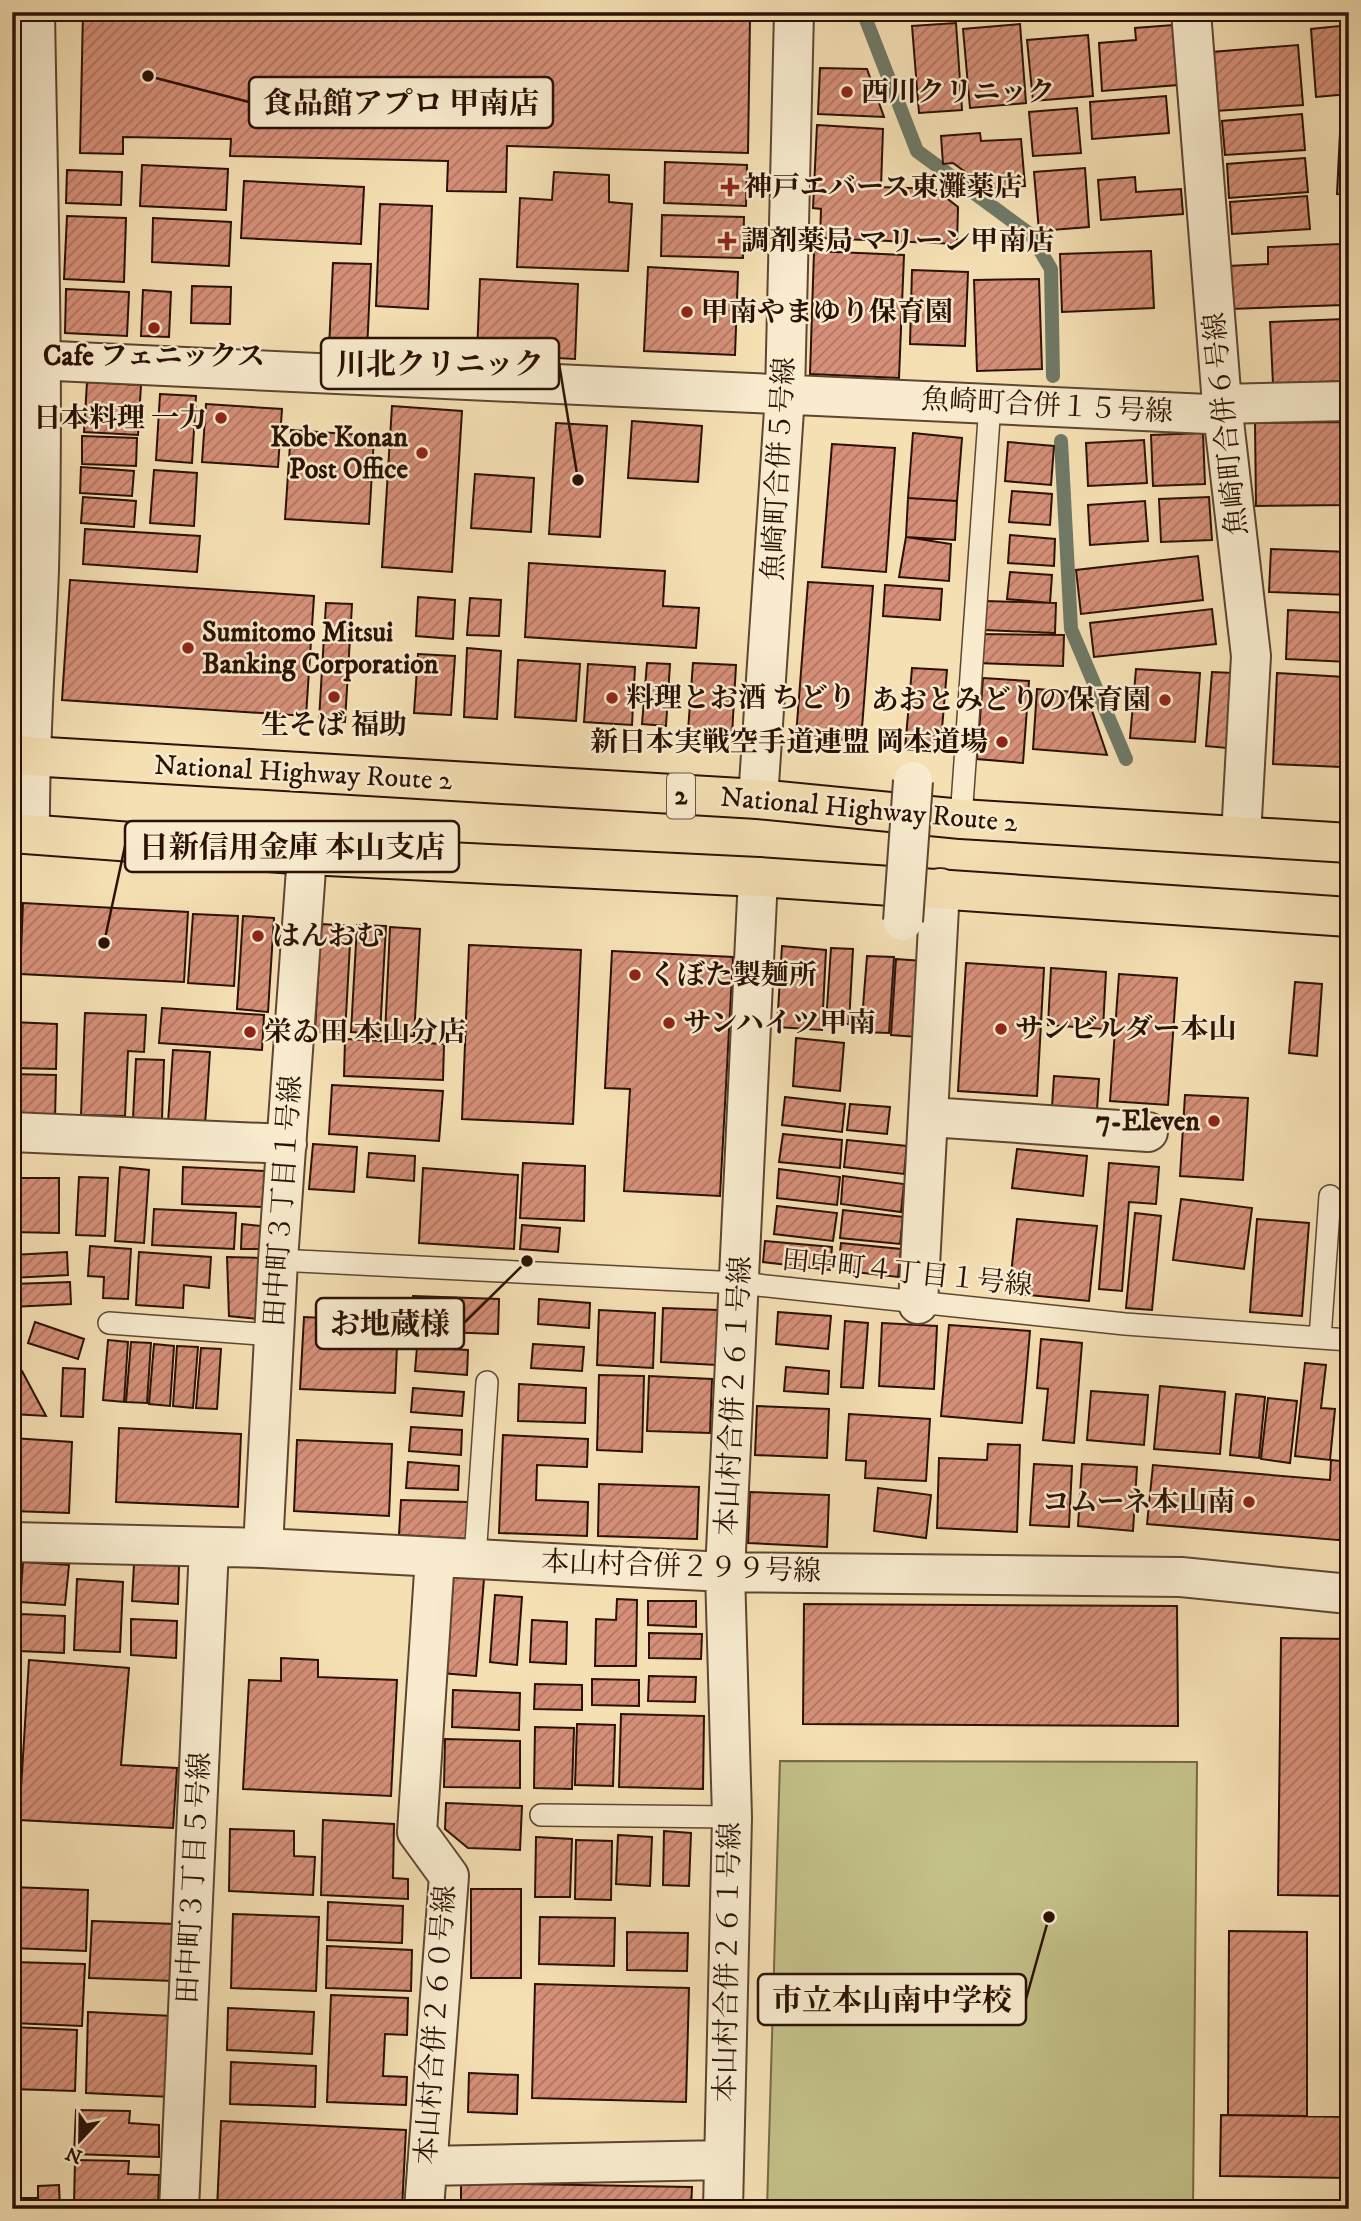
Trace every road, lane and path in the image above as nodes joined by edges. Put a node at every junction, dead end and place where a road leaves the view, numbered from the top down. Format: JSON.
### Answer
{"nodes":[{"id":1,"x":35,"y":12,"type":"edge"},
{"id":2,"x":794,"y":12,"type":"edge"},
{"id":3,"x":1191,"y":12,"type":"edge"},
{"id":4,"x":26,"y":360,"type":"edge"},
{"id":5,"x":785,"y":395,"type":"junction"},
{"id":6,"x":1349,"y":401,"type":"edge"},
{"id":7,"x":990,"y":404,"type":"junction"},
{"id":8,"x":1222,"y":404,"type":"junction"},
{"id":9,"x":21,"y":756,"type":"edge"},
{"id":10,"x":913,"y":781,"type":"dead end"},
{"id":11,"x":758,"y":799,"type":"junction"},
{"id":12,"x":961,"y":819,"type":"junction"},
{"id":13,"x":21,"y":834,"type":"edge"},
{"id":14,"x":1241,"y":836,"type":"junction"},
{"id":15,"x":1349,"y":843,"type":"edge"},
{"id":16,"x":307,"y":855,"type":"junction"},
{"id":17,"x":758,"y":877,"type":"junction"},
{"id":18,"x":940,"y":888,"type":"junction"},
{"id":19,"x":1349,"y":917,"type":"edge"},
{"id":20,"x":903,"y":921,"type":"dead end"},
{"id":21,"x":930,"y":1117,"type":"junction"},
{"id":22,"x":12,"y":1132,"type":"edge"},
{"id":23,"x":1148,"y":1132,"type":"dead end"},
{"id":24,"x":287,"y":1144,"type":"junction"},
{"id":25,"x":1330,"y":1196,"type":"dead end"},
{"id":26,"x":278,"y":1260,"type":"junction"},
{"id":27,"x":739,"y":1283,"type":"junction"},
{"id":28,"x":918,"y":1304,"type":"junction"},
{"id":29,"x":109,"y":1323,"type":"dead end"},
{"id":30,"x":274,"y":1335,"type":"junction"},
{"id":31,"x":1320,"y":1338,"type":"junction"},
{"id":32,"x":1349,"y":1340,"type":"edge"},
{"id":33,"x":487,"y":1382,"type":"dead end"},
{"id":34,"x":12,"y":1542,"type":"edge"},
{"id":35,"x":209,"y":1547,"type":"junction"},
{"id":36,"x":263,"y":1548,"type":"junction"},
{"id":37,"x":435,"y":1557,"type":"junction"},
{"id":38,"x":475,"y":1558,"type":"junction"},
{"id":39,"x":725,"y":1572,"type":"junction"},
{"id":40,"x":1349,"y":1594,"type":"edge"},
{"id":41,"x":541,"y":1815,"type":"dead end"},
{"id":42,"x":732,"y":1817,"type":"junction"},
{"id":43,"x":724,"y":2160,"type":"junction"},
{"id":44,"x":427,"y":2166,"type":"junction"},
{"id":45,"x":179,"y":2209,"type":"edge"},
{"id":46,"x":424,"y":2209,"type":"edge"},
{"id":47,"x":723,"y":2209,"type":"edge"}],
"edges":[{"from":1,"to":4,"type":"street"},
{"from":2,"to":5,"type":"street","name":"魚崎町合併５号線"},
{"from":3,"to":8,"type":"street","name":"魚崎町合併６号線"},
{"from":4,"to":5,"type":"street","name":"魚崎町合併１５号線"},
{"from":4,"to":9,"type":"street"},
{"from":5,"to":7,"type":"street","name":"魚崎町合併１５号線"},
{"from":5,"to":11,"type":"street","name":"魚崎町合併５号線"},
{"from":6,"to":8,"type":"street","name":"魚崎町合併１５号線"},
{"from":7,"to":8,"type":"street","name":"魚崎町合併１５号線"},
{"from":7,"to":12,"type":"lane"},
{"from":8,"to":14,"type":"street","name":"魚崎町合併６号線"},
{"from":9,"to":11,"type":"highway","name":"National Highway Route 2","number":"2"},
{"from":9,"to":13,"type":"street"},
{"from":10,"to":20,"type":"street","bridge":true},
{"from":11,"to":12,"type":"highway","name":"National Highway Route 2","number":"2"},
{"from":12,"to":14,"type":"highway","name":"National Highway Route 2","number":"2"},
{"from":13,"to":16,"type":"highway"},
{"from":14,"to":15,"type":"highway","name":"National Highway Route 2","number":"2"},
{"from":16,"to":17,"type":"highway"},
{"from":16,"to":24,"type":"street","name":"田中町３丁目１号線"},
{"from":17,"to":18,"type":"highway"},
{"from":17,"to":27,"type":"street","name":"本山村合併２６１号線"},
{"from":18,"to":19,"type":"highway"},
{"from":18,"to":21,"type":"street"},
{"from":21,"to":23,"type":"street"},
{"from":21,"to":28,"type":"street"},
{"from":22,"to":24,"type":"street"},
{"from":24,"to":26,"type":"street","name":"田中町３丁目１号線"},
{"from":25,"to":31,"type":"lane"},
{"from":26,"to":27,"type":"lane","name":"田中町４丁目１号線"},
{"from":26,"to":30,"type":"street","name":"田中町３丁目１号線"},
{"from":27,"to":28,"type":"lane","name":"田中町４丁目１号線"},
{"from":27,"to":39,"type":"street","name":"本山村合併２６１号線"},
{"from":28,"to":31,"type":"lane","name":"田中町４丁目１号線"},
{"from":29,"to":30,"type":"lane"},
{"from":30,"to":36,"type":"street","name":"田中町３丁目１号線"},
{"from":31,"to":32,"type":"lane","name":"田中町４丁目１号線"},
{"from":33,"to":38,"type":"lane"},
{"from":34,"to":35,"type":"street","name":"本山村合併２９９号線"},
{"from":35,"to":36,"type":"street","name":"本山村合併２９９号線"},
{"from":35,"to":45,"type":"street","name":"田中町３丁目５号線"},
{"from":36,"to":37,"type":"street","name":"本山村合併２９９号線"},
{"from":37,"to":38,"type":"street","name":"本山村合併２９９号線"},
{"from":37,"to":44,"type":"street","name":"本山村合併２６０号線"},
{"from":38,"to":39,"type":"street","name":"本山村合併２９９号線"},
{"from":39,"to":40,"type":"street","name":"本山村合併２９９号線"},
{"from":39,"to":42,"type":"street","name":"本山村合併２６１号線"},
{"from":41,"to":42,"type":"lane"},
{"from":42,"to":43,"type":"street","name":"本山村合併２６１号線"},
{"from":43,"to":44,"type":"street"},
{"from":43,"to":47,"type":"street","name":"本山村合併２６１号線"},
{"from":44,"to":46,"type":"street","name":"本山村合併２６０号線"}]}
